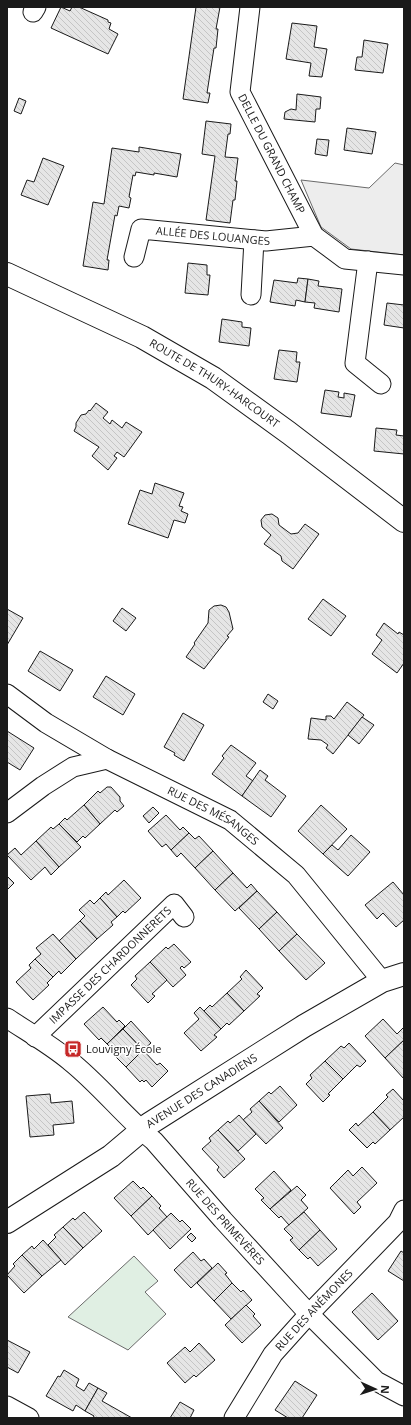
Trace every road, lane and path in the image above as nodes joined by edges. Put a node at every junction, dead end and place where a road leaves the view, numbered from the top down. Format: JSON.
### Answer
{"nodes":[{"id":1,"x":250,"y":7,"type":"edge"},
{"id":2,"x":314,"y":236,"type":"junction"},
{"id":3,"x":254,"y":240,"type":"junction"},
{"id":4,"x":134,"y":257,"type":"dead end"},
{"id":5,"x":368,"y":261,"type":"junction"},
{"id":6,"x":404,"y":265,"type":"edge"},
{"id":7,"x":7,"y":274,"type":"edge"},
{"id":8,"x":251,"y":294,"type":"dead end"},
{"id":9,"x":381,"y":384,"type":"dead end"},
{"id":10,"x":404,"y":521,"type":"edge"},
{"id":11,"x":7,"y":694,"type":"edge"},
{"id":12,"x":107,"y":759,"type":"junction"},
{"id":13,"x":7,"y":813,"type":"edge"},
{"id":14,"x":184,"y":917,"type":"dead end"},
{"id":15,"x":404,"y":974,"type":"edge"},
{"id":16,"x":382,"y":981,"type":"junction"},
{"id":17,"x":7,"y":1018,"type":"edge"},
{"id":18,"x":35,"y":1037,"type":"junction"},
{"id":19,"x":141,"y":1131,"type":"junction"},
{"id":20,"x":404,"y":1212,"type":"edge"},
{"id":21,"x":7,"y":1222,"type":"edge"},
{"id":22,"x":310,"y":1314,"type":"junction"},
{"id":23,"x":404,"y":1396,"type":"edge"},
{"id":24,"x":7,"y":1406,"type":"edge"},
{"id":25,"x":29,"y":1418,"type":"edge"},
{"id":26,"x":234,"y":1418,"type":"edge"}],
"edges":[{"from":1,"to":2,"type":"street","name":"DELLE DU GRAND CHAMP"},
{"from":2,"to":3,"type":"street","name":"ALLÉE DES LOUANGES"},
{"from":2,"to":5,"type":"street","name":"DELLE DU GRAND CHAMP"},
{"from":3,"to":4,"type":"street","name":"ALLÉE DES LOUANGES"},
{"from":3,"to":8,"type":"street"},
{"from":5,"to":6,"type":"street"},
{"from":5,"to":9,"type":"street"},
{"from":7,"to":10,"type":"street","name":"ROUTE DE THURY-HARCOURT"},
{"from":11,"to":12,"type":"street","name":"RUE DES MÉSANGES"},
{"from":12,"to":13,"type":"street"},
{"from":12,"to":16,"type":"street","name":"RUE DES MÉSANGES"},
{"from":14,"to":18,"type":"street","name":"IMPASSE DES CHARDONNERETS"},
{"from":15,"to":16,"type":"street","name":"AVENUE DES CANADIENS"},
{"from":16,"to":19,"type":"street","name":"AVENUE DES CANADIENS"},
{"from":17,"to":18,"type":"street","name":"RUE DES PRIMEVÈRES"},
{"from":18,"to":19,"type":"street","name":"RUE DES PRIMEVÈRES"},
{"from":19,"to":21,"type":"street","name":"AVENUE DES CANADIENS"},
{"from":19,"to":22,"type":"street","name":"RUE DES PRIMEVÈRES"},
{"from":20,"to":22,"type":"street","name":"RUE DES ANÉMONES"},
{"from":22,"to":23,"type":"street","name":"RUE DES PRIMEVÈRES"},
{"from":22,"to":26,"type":"street","name":"RUE DES ANÉMONES"},
{"from":24,"to":25,"type":"street"}]}
